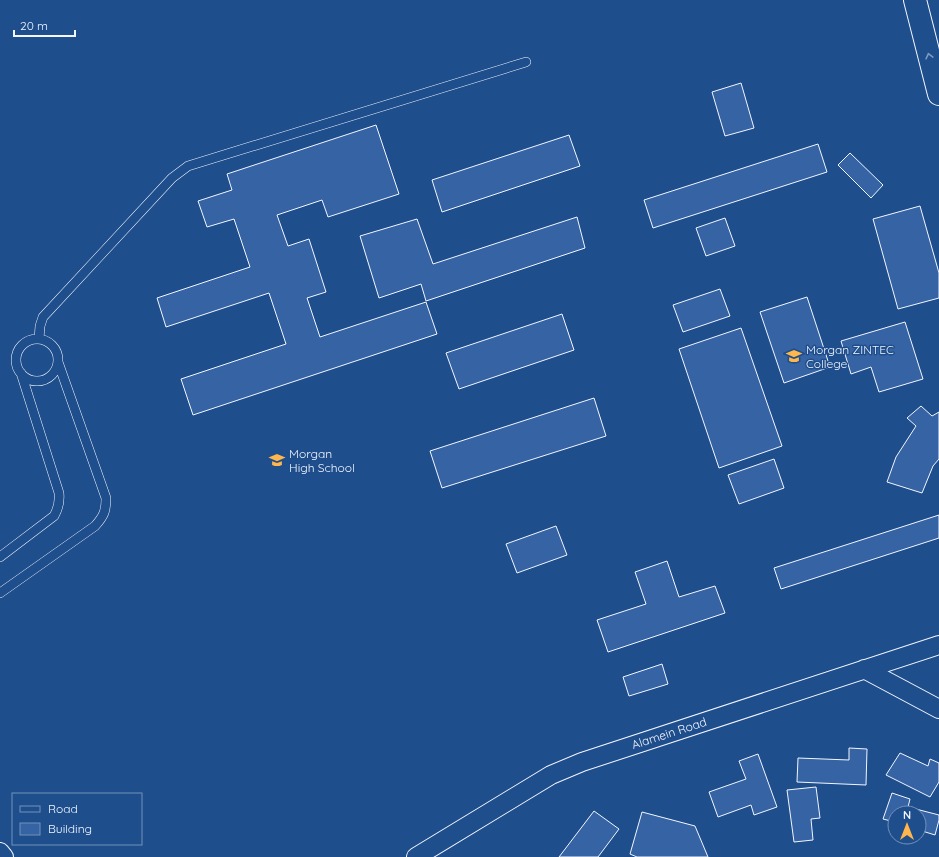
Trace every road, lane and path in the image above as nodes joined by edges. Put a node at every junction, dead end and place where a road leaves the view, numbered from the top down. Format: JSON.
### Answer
{"nodes":[{"id":1,"x":915,"y":0,"type":"edge"},
{"id":2,"x":526,"y":62,"type":"dead end"},
{"id":3,"x":939,"y":94,"type":"edge"},
{"id":4,"x":39,"y":339,"type":"junction"},
{"id":5,"x":58,"y":362,"type":"junction"},
{"id":6,"x":21,"y":374,"type":"junction"},
{"id":7,"x":0,"y":557,"type":"edge"},
{"id":8,"x":0,"y":593,"type":"edge"},
{"id":9,"x":939,"y":645,"type":"edge"},
{"id":10,"x":864,"y":670,"type":"junction"},
{"id":11,"x":939,"y":709,"type":"edge"},
{"id":12,"x":0,"y":852,"type":"edge"},
{"id":13,"x":4,"y":857,"type":"edge"},
{"id":14,"x":416,"y":857,"type":"edge"}],
"edges":[{"from":3,"to":1,"type":"street","one_way":true},
{"from":2,"to":4,"type":"lane"},
{"from":4,"to":5,"type":"lane"},
{"from":4,"to":6,"type":"lane"},
{"from":5,"to":6,"type":"lane"},
{"from":5,"to":8,"type":"lane"},
{"from":6,"to":7,"type":"lane"},
{"from":9,"to":10,"type":"street","name":"Alamein Road"},
{"from":10,"to":11,"type":"street"},
{"from":10,"to":14,"type":"street","name":"Alamein Road"},
{"from":12,"to":13,"type":"street"}]}
